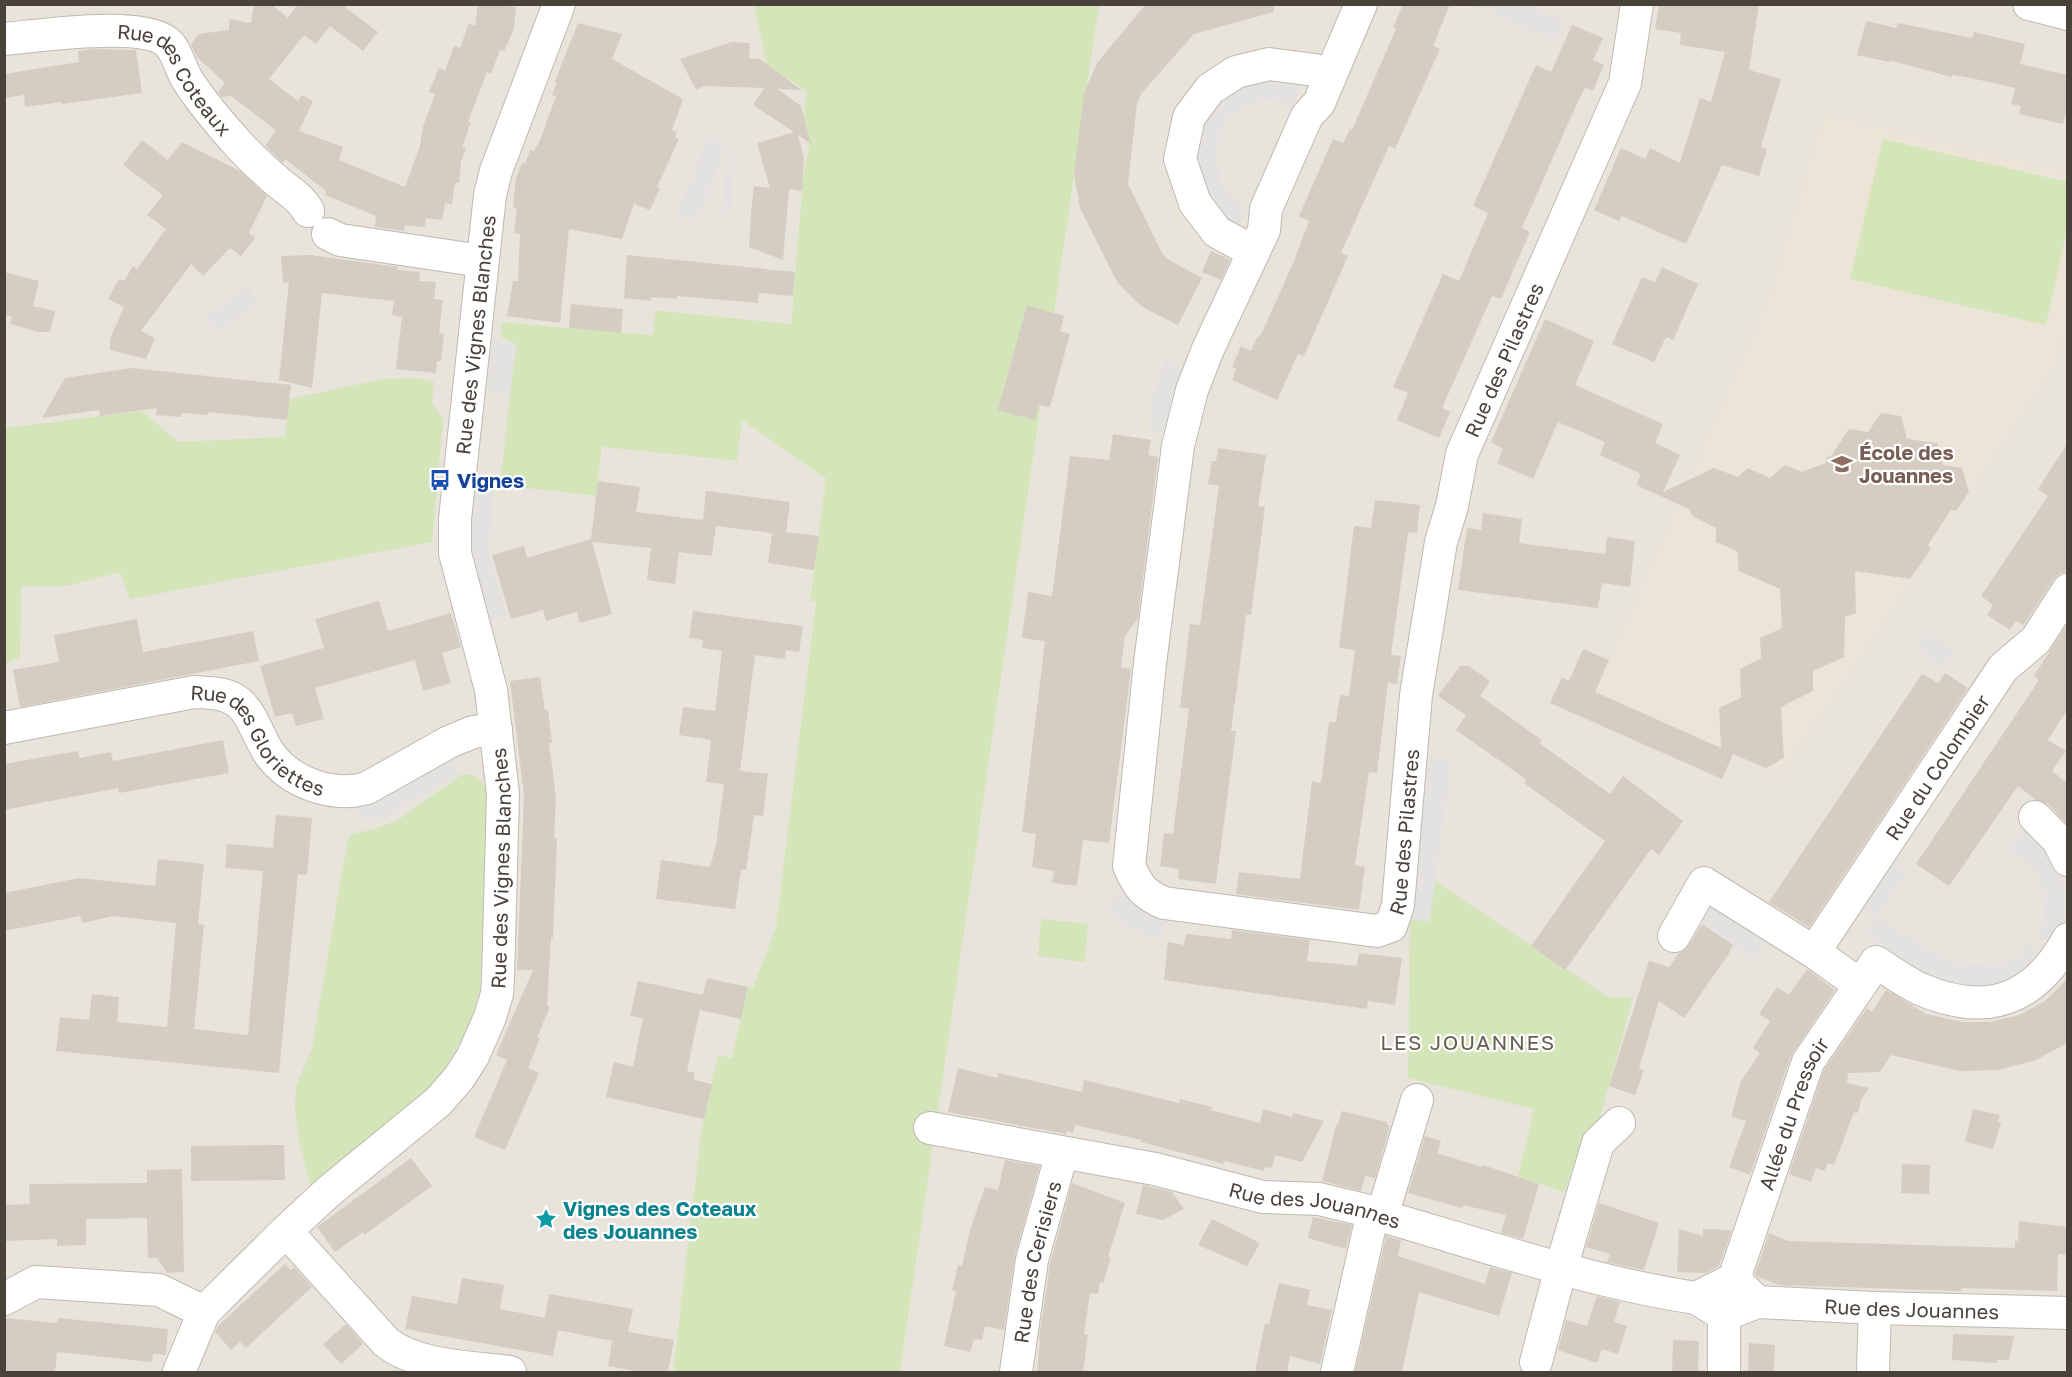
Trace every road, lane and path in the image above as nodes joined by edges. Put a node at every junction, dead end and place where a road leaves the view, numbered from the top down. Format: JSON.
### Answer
{"nodes":[{"id":1,"x":558,"y":4,"type":"edge"},
{"id":2,"x":1361,"y":4,"type":"edge"},
{"id":3,"x":1637,"y":4,"type":"edge"},
{"id":4,"x":2029,"y":4,"type":"edge"},
{"id":5,"x":2067,"y":14,"type":"edge"},
{"id":6,"x":4,"y":39,"type":"edge"},
{"id":7,"x":1330,"y":77,"type":"junction"},
{"id":8,"x":1254,"y":252,"type":"junction"},
{"id":9,"x":482,"y":261,"type":"junction"},
{"id":10,"x":2067,"y":590,"type":"edge"},
{"id":11,"x":4,"y":728,"type":"edge"},
{"id":12,"x":496,"y":729,"type":"junction"},
{"id":13,"x":2035,"y":817,"type":"dead end"},
{"id":14,"x":2067,"y":860,"type":"edge"},
{"id":15,"x":1674,"y":936,"type":"dead end"},
{"id":16,"x":1814,"y":952,"type":"junction"},
{"id":17,"x":2064,"y":954,"type":"edge"},
{"id":18,"x":1868,"y":973,"type":"junction"},
{"id":19,"x":1417,"y":1100,"type":"dead end"},
{"id":20,"x":1619,"y":1123,"type":"dead end"},
{"id":21,"x":930,"y":1128,"type":"dead end"},
{"id":22,"x":1062,"y":1153,"type":"junction"},
{"id":23,"x":1378,"y":1214,"type":"junction"},
{"id":24,"x":286,"y":1231,"type":"junction"},
{"id":25,"x":1561,"y":1268,"type":"junction"},
{"id":26,"x":1734,"y":1279,"type":"junction"},
{"id":27,"x":1696,"y":1298,"type":"junction"},
{"id":28,"x":4,"y":1299,"type":"edge"},
{"id":29,"x":1757,"y":1302,"type":"junction"},
{"id":30,"x":1875,"y":1308,"type":"junction"},
{"id":31,"x":204,"y":1312,"type":"junction"},
{"id":32,"x":2067,"y":1313,"type":"edge"},
{"id":33,"x":1724,"y":1326,"type":"junction"},
{"id":34,"x":1536,"y":1362,"type":"dead end"},
{"id":35,"x":179,"y":1372,"type":"edge"},
{"id":36,"x":510,"y":1372,"type":"edge"},
{"id":37,"x":1016,"y":1372,"type":"edge"},
{"id":38,"x":1336,"y":1372,"type":"edge"},
{"id":39,"x":1724,"y":1372,"type":"edge"},
{"id":40,"x":1873,"y":1372,"type":"edge"}],
"edges":[{"from":1,"to":9,"type":"street","name":"Rue des Vignes Blanches"},
{"from":2,"to":7,"type":"street","name":"Rue des Pilastres"},
{"from":3,"to":8,"type":"street","name":"Rue des Pilastres"},
{"from":4,"to":5,"type":"street"},
{"from":6,"to":9,"type":"street","name":"Rue des Coteaux"},
{"from":7,"to":8,"type":"street","name":"Rue des Pilastres"},
{"from":7,"to":8,"type":"street"},
{"from":9,"to":12,"type":"street","name":"Rue des Vignes Blanches"},
{"from":10,"to":16,"type":"street","name":"Rue du Colombier"},
{"from":11,"to":12,"type":"street","name":"Rue des Gloriettes"},
{"from":12,"to":24,"type":"street","name":"Rue des Vignes Blanches"},
{"from":13,"to":14,"type":"street"},
{"from":15,"to":16,"type":"street"},
{"from":16,"to":18,"type":"street"},
{"from":17,"to":18,"type":"street"},
{"from":18,"to":26,"type":"street","name":"Allée du Pressoir"},
{"from":19,"to":23,"type":"street"},
{"from":20,"to":25,"type":"street"},
{"from":21,"to":22,"type":"street","name":"Rue des Jouannes"},
{"from":22,"to":23,"type":"street","name":"Rue des Jouannes"},
{"from":22,"to":37,"type":"street","name":"Rue des Cerisiers"},
{"from":23,"to":25,"type":"street","name":"Rue des Jouannes"},
{"from":23,"to":38,"type":"street"},
{"from":24,"to":31,"type":"street","name":"Rue des Vignes Blanches"},
{"from":24,"to":36,"type":"street"},
{"from":25,"to":27,"type":"street","name":"Rue des Jouannes"},
{"from":25,"to":34,"type":"street"},
{"from":26,"to":27,"type":"street"},
{"from":26,"to":29,"type":"street"},
{"from":27,"to":33,"type":"street","name":"Rue des Jouannes"},
{"from":28,"to":31,"type":"street"},
{"from":29,"to":30,"type":"street","name":"Rue des Jouannes"},
{"from":29,"to":33,"type":"street","name":"Rue des Jouannes"},
{"from":30,"to":32,"type":"street","name":"Rue des Jouannes"},
{"from":30,"to":40,"type":"street"},
{"from":31,"to":35,"type":"street","name":"Rue des Vignes Blanches"},
{"from":33,"to":39,"type":"street"}]}
